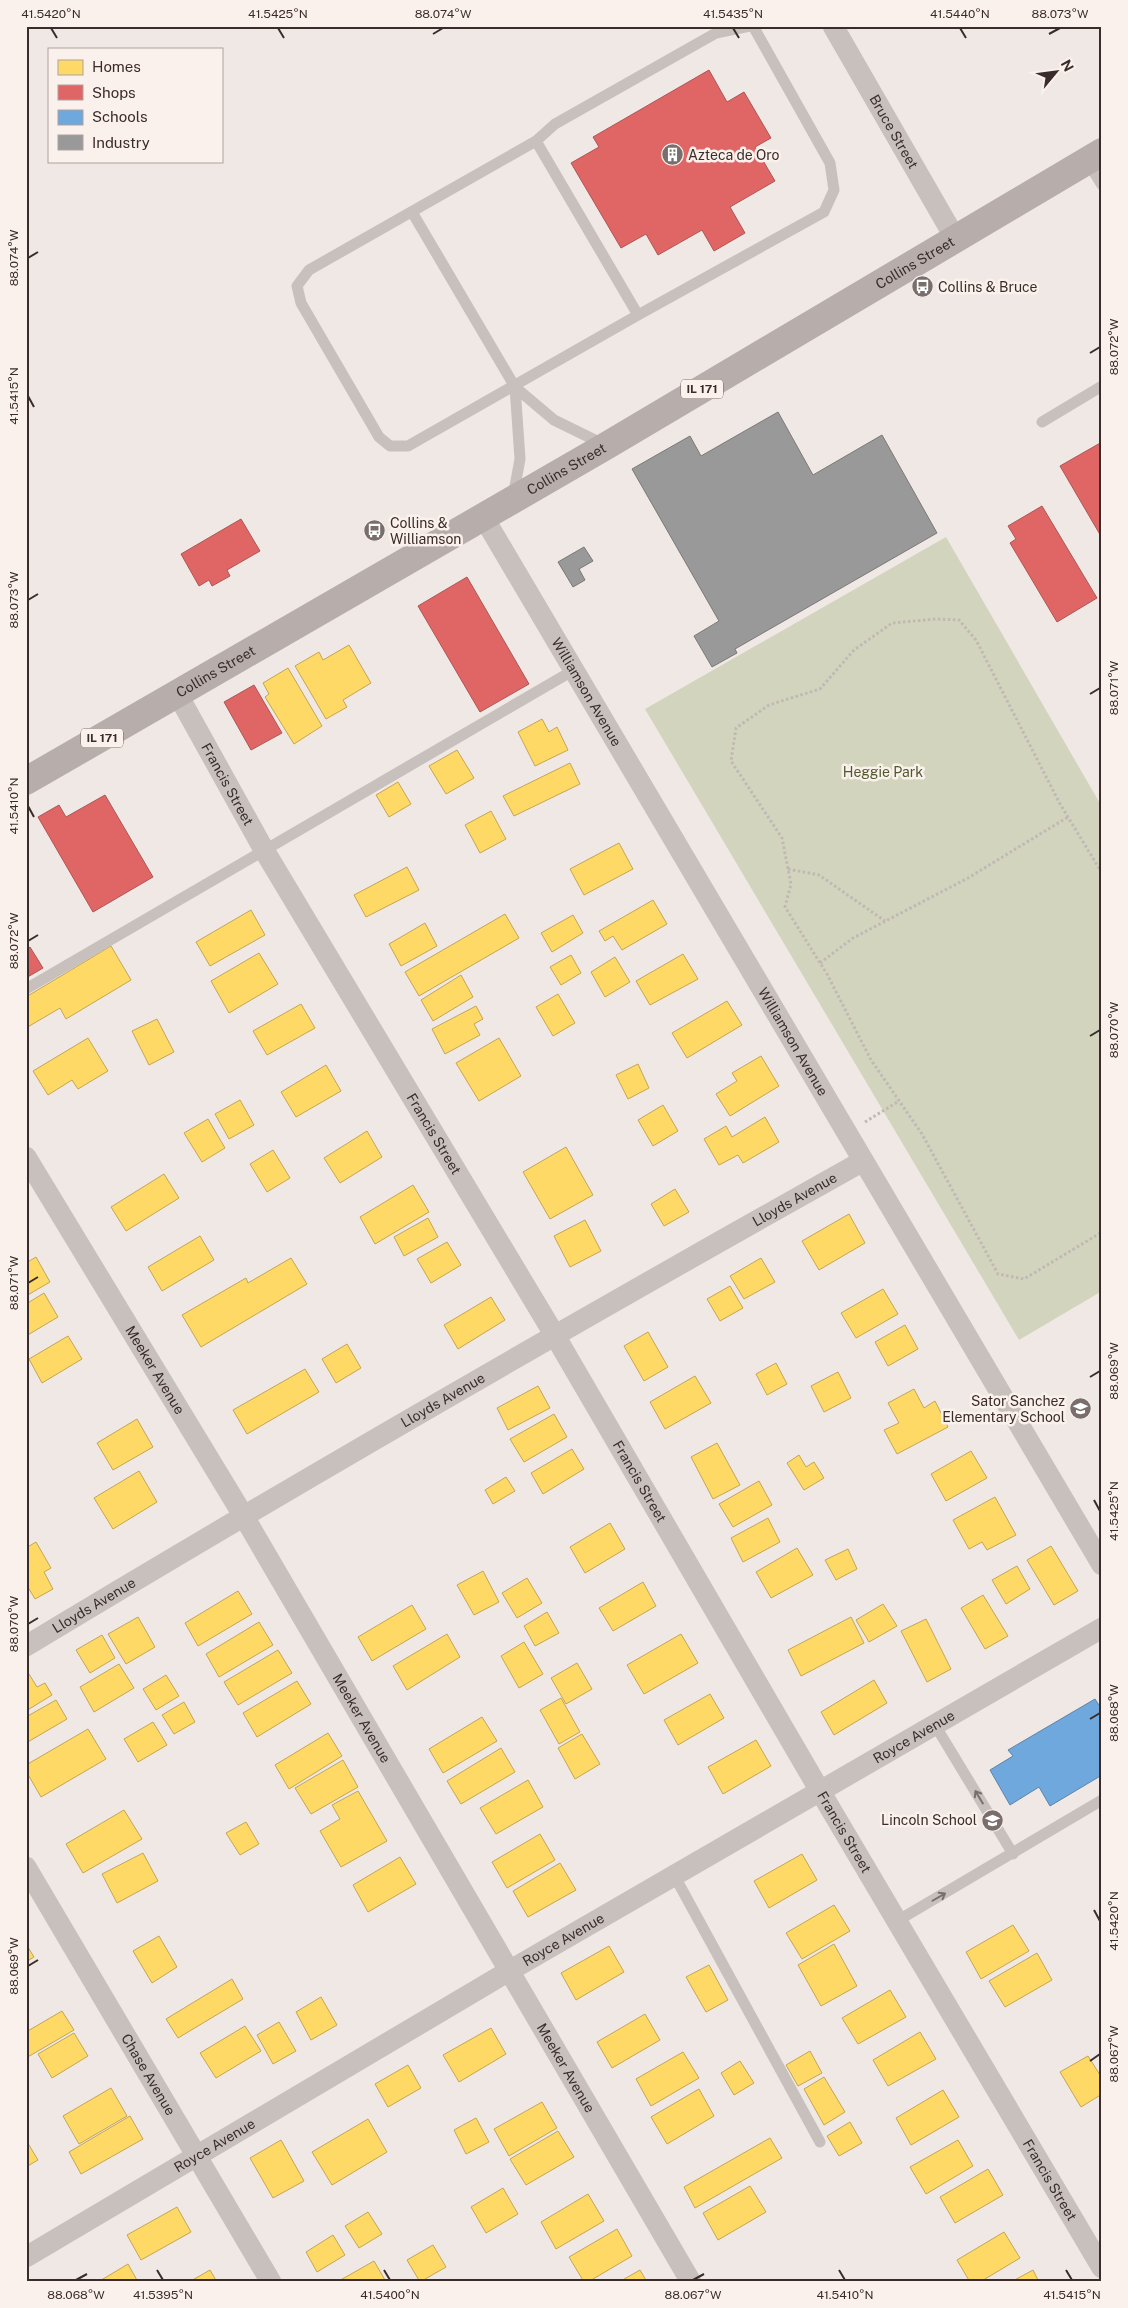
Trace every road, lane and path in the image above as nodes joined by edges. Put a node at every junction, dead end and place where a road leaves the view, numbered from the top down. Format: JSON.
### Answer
{"nodes":[{"id":1,"x":752,"y":26,"type":"edge"},
{"id":2,"x":833,"y":26,"type":"edge"},
{"id":3,"x":536,"y":141,"type":"junction"},
{"id":4,"x":1094,"y":156,"type":"edge"},
{"id":5,"x":1102,"y":185,"type":"edge"},
{"id":6,"x":412,"y":212,"type":"junction"},
{"id":7,"x":955,"y":238,"type":"junction"},
{"id":8,"x":638,"y":316,"type":"junction"},
{"id":9,"x":1102,"y":386,"type":"edge"},
{"id":10,"x":515,"y":387,"type":"junction"},
{"id":11,"x":1042,"y":422,"type":"dead end"},
{"id":12,"x":606,"y":446,"type":"junction"},
{"id":13,"x":513,"y":501,"type":"junction"},
{"id":14,"x":484,"y":518,"type":"junction"},
{"id":15,"x":574,"y":670,"type":"junction"},
{"id":16,"x":178,"y":695,"type":"junction"},
{"id":17,"x":26,"y":781,"type":"edge"},
{"id":18,"x":1068,"y":817,"type":"junction"},
{"id":19,"x":264,"y":850,"type":"junction"},
{"id":20,"x":788,"y":869,"type":"junction"},
{"id":21,"x":1102,"y":872,"type":"edge"},
{"id":22,"x":886,"y":921,"type":"junction"},
{"id":23,"x":819,"y":962,"type":"junction"},
{"id":24,"x":26,"y":989,"type":"edge"},
{"id":25,"x":900,"y":1102,"type":"junction"},
{"id":26,"x":865,"y":1122,"type":"dead end"},
{"id":27,"x":26,"y":1157,"type":"edge"},
{"id":28,"x":863,"y":1161,"type":"junction"},
{"id":29,"x":1102,"y":1232,"type":"edge"},
{"id":30,"x":554,"y":1334,"type":"junction"},
{"id":31,"x":243,"y":1515,"type":"junction"},
{"id":32,"x":1102,"y":1565,"type":"edge"},
{"id":33,"x":1102,"y":1628,"type":"edge"},
{"id":34,"x":26,"y":1646,"type":"edge"},
{"id":35,"x":935,"y":1725,"type":"junction"},
{"id":36,"x":820,"y":1791,"type":"junction"},
{"id":37,"x":1102,"y":1800,"type":"edge"},
{"id":38,"x":1013,"y":1854,"type":"junction"},
{"id":39,"x":26,"y":1868,"type":"edge"},
{"id":40,"x":674,"y":1875,"type":"junction"},
{"id":41,"x":897,"y":1921,"type":"junction"},
{"id":42,"x":509,"y":1971,"type":"junction"},
{"id":43,"x":820,"y":2142,"type":"dead end"},
{"id":44,"x":197,"y":2157,"type":"junction"},
{"id":45,"x":26,"y":2256,"type":"edge"},
{"id":46,"x":1102,"y":2268,"type":"edge"},
{"id":47,"x":271,"y":2282,"type":"edge"},
{"id":48,"x":691,"y":2282,"type":"edge"}],
"edges":[{"from":1,"to":3,"type":"lane"},
{"from":1,"to":8,"type":"lane"},
{"from":2,"to":7,"type":"street","name":"Bruce Street"},
{"from":3,"to":6,"type":"lane"},
{"from":3,"to":8,"type":"lane"},
{"from":4,"to":5,"type":"lane"},
{"from":4,"to":7,"type":"main road","name":"Collins Street","number":"IL 171"},
{"from":6,"to":10,"type":"lane"},
{"from":6,"to":10,"type":"lane"},
{"from":7,"to":12,"type":"main road","name":"Collins Street","number":"IL 171"},
{"from":8,"to":10,"type":"lane"},
{"from":9,"to":11,"type":"lane"},
{"from":10,"to":12,"type":"lane"},
{"from":10,"to":13,"type":"lane"},
{"from":12,"to":13,"type":"main road","name":"Collins Street","number":"IL 171"},
{"from":13,"to":14,"type":"main road","name":"Collins Street","number":"IL 171"},
{"from":14,"to":15,"type":"street","name":"Williamson Avenue"},
{"from":14,"to":16,"type":"main road","name":"Collins Street","number":"IL 171"},
{"from":15,"to":19,"type":"lane"},
{"from":15,"to":28,"type":"street","name":"Williamson Avenue"},
{"from":16,"to":17,"type":"main road","name":"Collins Street","number":"IL 171"},
{"from":16,"to":19,"type":"street","name":"Francis Street"},
{"from":18,"to":20,"type":"path"},
{"from":18,"to":21,"type":"path"},
{"from":18,"to":22,"type":"path"},
{"from":19,"to":24,"type":"lane"},
{"from":19,"to":30,"type":"street","name":"Francis Street"},
{"from":20,"to":22,"type":"path"},
{"from":20,"to":23,"type":"path"},
{"from":22,"to":23,"type":"path"},
{"from":23,"to":25,"type":"path"},
{"from":25,"to":26,"type":"path"},
{"from":25,"to":29,"type":"path"},
{"from":27,"to":31,"type":"street","name":"Meeker Avenue"},
{"from":28,"to":30,"type":"street","name":"Lloyds Avenue"},
{"from":28,"to":32,"type":"street","name":"Williamson Avenue"},
{"from":30,"to":31,"type":"street","name":"Lloyds Avenue"},
{"from":30,"to":36,"type":"street","name":"Francis Street"},
{"from":31,"to":34,"type":"street","name":"Lloyds Avenue"},
{"from":31,"to":42,"type":"street","name":"Meeker Avenue"},
{"from":33,"to":35,"type":"street","name":"Royce Avenue"},
{"from":35,"to":36,"type":"street","name":"Royce Avenue"},
{"from":38,"to":35,"type":"lane","one_way":true},
{"from":36,"to":40,"type":"street","name":"Royce Avenue"},
{"from":36,"to":41,"type":"street","name":"Francis Street"},
{"from":37,"to":38,"type":"lane"},
{"from":41,"to":38,"type":"lane","one_way":true},
{"from":39,"to":44,"type":"street","name":"Chase Avenue"},
{"from":40,"to":42,"type":"street","name":"Royce Avenue"},
{"from":40,"to":43,"type":"lane"},
{"from":41,"to":46,"type":"street","name":"Francis Street"},
{"from":42,"to":44,"type":"street","name":"Royce Avenue"},
{"from":42,"to":48,"type":"street","name":"Meeker Avenue"},
{"from":44,"to":45,"type":"street","name":"Royce Avenue"},
{"from":44,"to":47,"type":"street","name":"Chase Avenue"}]}
